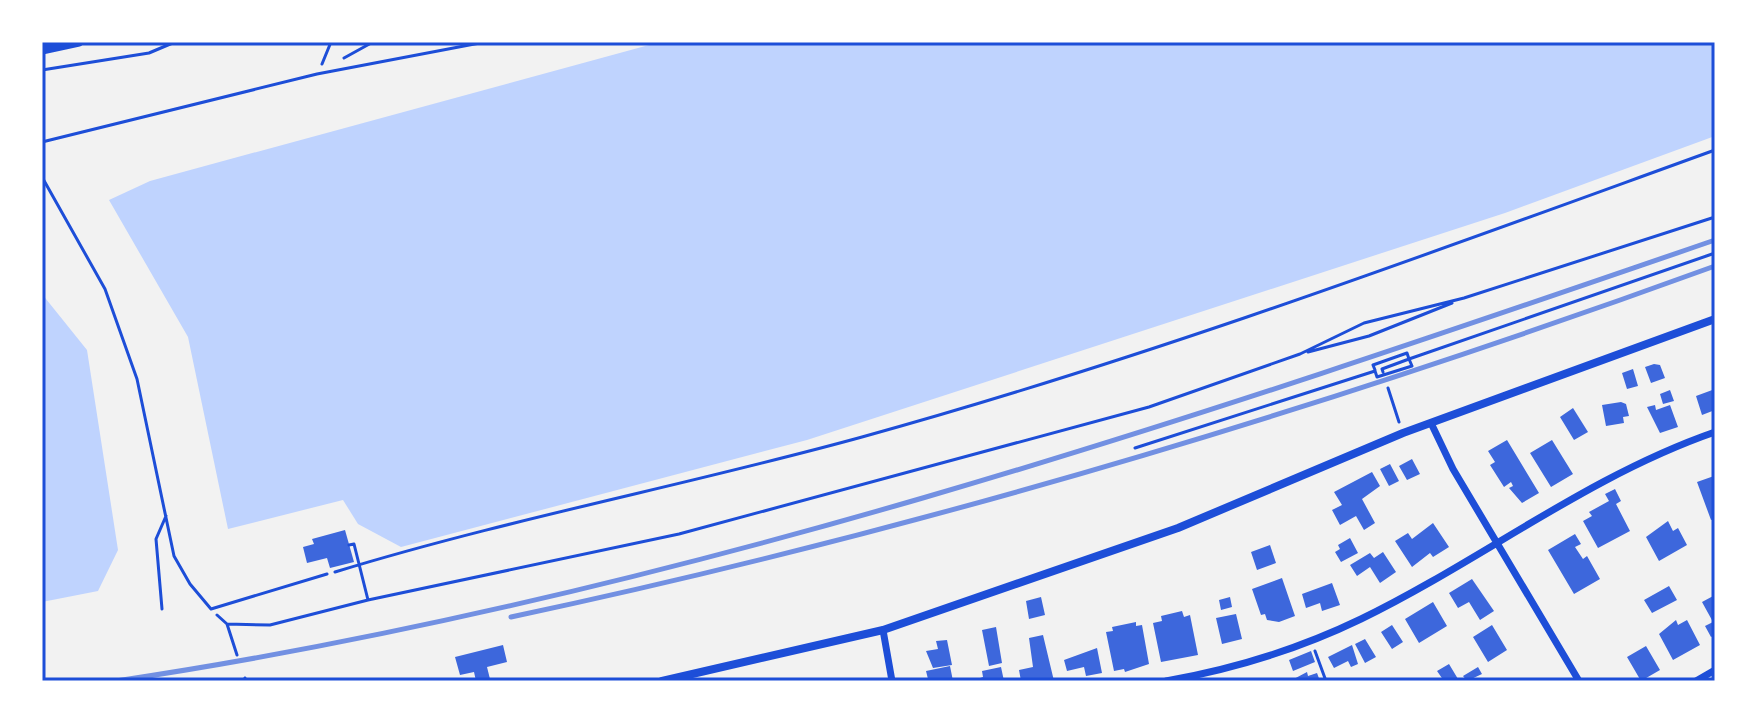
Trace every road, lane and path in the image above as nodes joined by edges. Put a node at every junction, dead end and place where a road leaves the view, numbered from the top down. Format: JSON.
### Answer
{"nodes":[{"id":1,"x":79,"y":42,"type":"edge"},
{"id":2,"x":175,"y":42,"type":"edge"},
{"id":3,"x":331,"y":42,"type":"edge"},
{"id":4,"x":485,"y":42,"type":"edge"},
{"id":5,"x":42,"y":50,"type":"edge"},
{"id":6,"x":42,"y":70,"type":"edge"},
{"id":7,"x":317,"y":74,"type":"junction"},
{"id":8,"x":42,"y":142,"type":"edge"},
{"id":9,"x":1715,"y":150,"type":"edge"},
{"id":10,"x":42,"y":177,"type":"edge"},
{"id":11,"x":1715,"y":217,"type":"edge"},
{"id":12,"x":1715,"y":253,"type":"edge"},
{"id":13,"x":1464,"y":298,"type":"junction"},
{"id":14,"x":1715,"y":319,"type":"edge"},
{"id":15,"x":1300,"y":354,"type":"junction"},
{"id":16,"x":1409,"y":359,"type":"junction"},
{"id":17,"x":1375,"y":371,"type":"junction"},
{"id":18,"x":1383,"y":372,"type":"dead end"},
{"id":19,"x":1388,"y":388,"type":"dead end"},
{"id":20,"x":1395,"y":411,"type":"dead end"},
{"id":21,"x":1431,"y":423,"type":"junction"},
{"id":22,"x":1715,"y":432,"type":"edge"},
{"id":23,"x":1135,"y":448,"type":"dead end"},
{"id":24,"x":166,"y":516,"type":"junction"},
{"id":25,"x":1497,"y":542,"type":"junction"},
{"id":26,"x":349,"y":545,"type":"dead end"},
{"id":27,"x":359,"y":564,"type":"junction"},
{"id":28,"x":327,"y":574,"type":"joint"},
{"id":29,"x":368,"y":600,"type":"junction"},
{"id":30,"x":162,"y":609,"type":"dead end"},
{"id":31,"x":211,"y":609,"type":"junction"},
{"id":32,"x":227,"y":624,"type":"junction"},
{"id":33,"x":883,"y":630,"type":"junction"},
{"id":34,"x":1311,"y":641,"type":"junction"},
{"id":35,"x":237,"y":655,"type":"dead end"},
{"id":36,"x":1715,"y":670,"type":"edge"},
{"id":37,"x":662,"y":681,"type":"edge"},
{"id":38,"x":892,"y":681,"type":"edge"},
{"id":39,"x":1166,"y":681,"type":"edge"},
{"id":40,"x":1326,"y":681,"type":"edge"},
{"id":41,"x":1579,"y":681,"type":"edge"},
{"id":42,"x":1696,"y":681,"type":"edge"}],
"edges":[{"from":1,"to":5,"type":"main road"},
{"from":2,"to":6,"type":"path"},
{"from":3,"to":7,"type":"path"},
{"from":4,"to":7,"type":"lane"},
{"from":7,"to":8,"type":"lane"},
{"from":9,"to":27,"type":"path"},
{"from":10,"to":24,"type":"lane"},
{"from":11,"to":13,"type":"path"},
{"from":12,"to":16,"type":"path"},
{"from":13,"to":15,"type":"path"},
{"from":13,"to":15,"type":"path"},
{"from":14,"to":21,"type":"street"},
{"from":15,"to":29,"type":"path"},
{"from":16,"to":17,"type":"path"},
{"from":16,"to":17,"type":"path"},
{"from":16,"to":18,"type":"path"},
{"from":17,"to":23,"type":"path"},
{"from":19,"to":20,"type":"path"},
{"from":21,"to":25,"type":"street"},
{"from":21,"to":33,"type":"street"},
{"from":22,"to":25,"type":"street"},
{"from":24,"to":30,"type":"lane"},
{"from":24,"to":31,"type":"lane"},
{"from":25,"to":34,"type":"street"},
{"from":25,"to":41,"type":"street"},
{"from":26,"to":27,"type":"path"},
{"from":27,"to":28,"type":"path"},
{"from":27,"to":29,"type":"path"},
{"from":28,"to":31,"type":"lane"},
{"from":29,"to":32,"type":"path"},
{"from":31,"to":32,"type":"path"},
{"from":32,"to":35,"type":"path"},
{"from":33,"to":37,"type":"street"},
{"from":33,"to":38,"type":"street"},
{"from":34,"to":39,"type":"street"},
{"from":34,"to":40,"type":"path"},
{"from":36,"to":42,"type":"street"}]}
